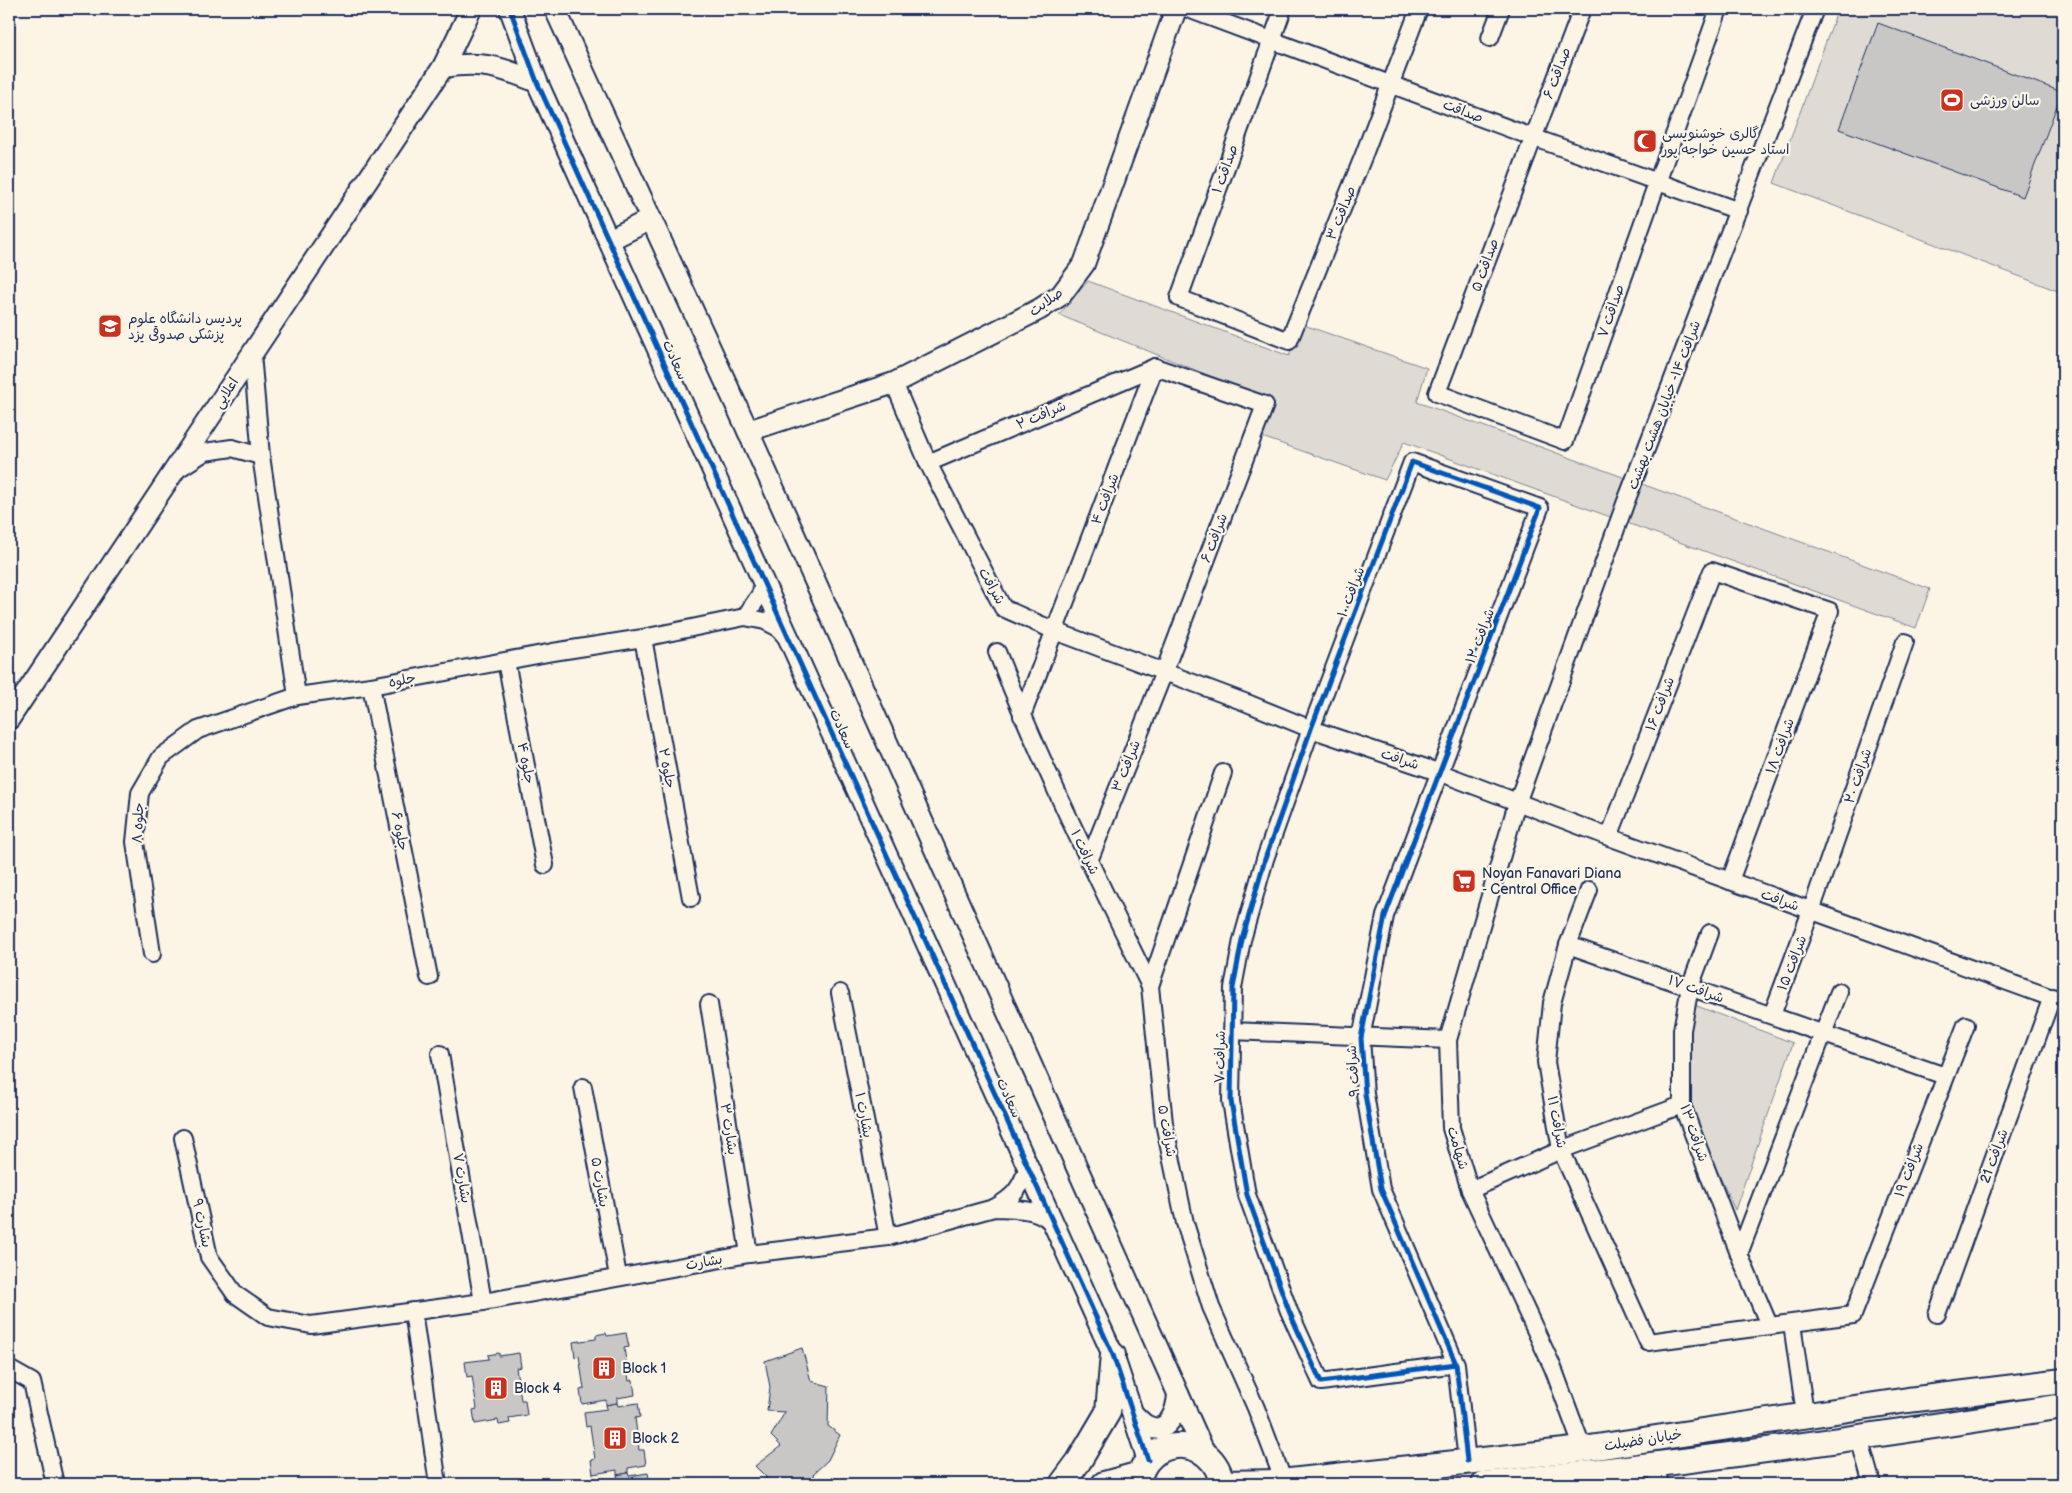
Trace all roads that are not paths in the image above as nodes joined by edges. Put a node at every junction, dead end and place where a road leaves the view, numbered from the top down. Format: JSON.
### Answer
{"nodes":[{"id":1,"x":471,"y":9,"type":"edge"},
{"id":2,"x":510,"y":9,"type":"edge"},
{"id":3,"x":555,"y":9,"type":"edge"},
{"id":4,"x":1176,"y":9,"type":"edge"},
{"id":5,"x":1188,"y":9,"type":"edge"},
{"id":6,"x":1283,"y":9,"type":"edge"},
{"id":7,"x":1418,"y":9,"type":"edge"},
{"id":8,"x":1501,"y":9,"type":"edge"},
{"id":9,"x":1582,"y":9,"type":"edge"},
{"id":10,"x":1719,"y":9,"type":"edge"},
{"id":11,"x":1815,"y":9,"type":"edge"},
{"id":12,"x":1490,"y":38,"type":"dead end"},
{"id":13,"x":1272,"y":40,"type":"junction"},
{"id":14,"x":443,"y":67,"type":"junction"},
{"id":15,"x":537,"y":82,"type":"junction"},
{"id":16,"x":1390,"y":83,"type":"junction"},
{"id":17,"x":1532,"y":137,"type":"junction"},
{"id":18,"x":1657,"y":180,"type":"junction"},
{"id":19,"x":1739,"y":211,"type":"junction"},
{"id":20,"x":651,"y":219,"type":"junction"},
{"id":21,"x":609,"y":240,"type":"junction"},
{"id":22,"x":1289,"y":341,"type":"joint"},
{"id":23,"x":252,"y":354,"type":"junction"},
{"id":24,"x":1155,"y":367,"type":"junction"},
{"id":25,"x":894,"y":383,"type":"junction"},
{"id":26,"x":748,"y":431,"type":"junction"},
{"id":27,"x":1565,"y":441,"type":"joint"},
{"id":28,"x":261,"y":456,"type":"junction"},
{"id":29,"x":1412,"y":462,"type":"joint"},
{"id":30,"x":928,"y":463,"type":"junction"},
{"id":31,"x":174,"y":471,"type":"junction"},
{"id":32,"x":763,"y":581,"type":"junction"},
{"id":33,"x":1830,"y":611,"type":"joint"},
{"id":34,"x":745,"y":617,"type":"junction"},
{"id":35,"x":1055,"y":631,"type":"junction"},
{"id":36,"x":642,"y":638,"type":"junction"},
{"id":37,"x":790,"y":641,"type":"junction"},
{"id":38,"x":1905,"y":642,"type":"dead end"},
{"id":39,"x":997,"y":652,"type":"dead end"},
{"id":40,"x":506,"y":660,"type":"junction"},
{"id":41,"x":1164,"y":672,"type":"junction"},
{"id":42,"x":371,"y":686,"type":"junction"},
{"id":43,"x":297,"y":696,"type":"junction"},
{"id":44,"x":1022,"y":716,"type":"junction"},
{"id":45,"x":9,"y":719,"type":"edge"},
{"id":46,"x":1312,"y":729,"type":"junction"},
{"id":47,"x":1223,"y":773,"type":"dead end"},
{"id":48,"x":1441,"y":773,"type":"junction"},
{"id":49,"x":1517,"y":803,"type":"junction"},
{"id":50,"x":1609,"y":837,"type":"junction"},
{"id":51,"x":1089,"y":861,"type":"junction"},
{"id":52,"x":545,"y":865,"type":"dead end"},
{"id":53,"x":1730,"y":881,"type":"junction"},
{"id":54,"x":1589,"y":890,"type":"dead end"},
{"id":55,"x":691,"y":898,"type":"dead end"},
{"id":56,"x":1811,"y":911,"type":"junction"},
{"id":57,"x":1710,"y":933,"type":"dead end"},
{"id":58,"x":1568,"y":945,"type":"junction"},
{"id":59,"x":152,"y":954,"type":"dead end"},
{"id":60,"x":429,"y":977,"type":"dead end"},
{"id":61,"x":1150,"y":986,"type":"junction"},
{"id":62,"x":1690,"y":987,"type":"junction"},
{"id":63,"x":1839,"y":992,"type":"dead end"},
{"id":64,"x":840,"y":993,"type":"dead end"},
{"id":65,"x":2058,"y":1000,"type":"edge"},
{"id":66,"x":708,"y":1004,"type":"dead end"},
{"id":67,"x":1772,"y":1015,"type":"junction"},
{"id":68,"x":1966,"y":1025,"type":"dead end"},
{"id":69,"x":1232,"y":1031,"type":"junction"},
{"id":70,"x":1823,"y":1033,"type":"junction"},
{"id":71,"x":1362,"y":1038,"type":"junction"},
{"id":72,"x":1448,"y":1040,"type":"junction"},
{"id":73,"x":440,"y":1054,"type":"dead end"},
{"id":74,"x":1945,"y":1076,"type":"junction"},
{"id":75,"x":583,"y":1086,"type":"dead end"},
{"id":76,"x":1682,"y":1105,"type":"junction"},
{"id":77,"x":183,"y":1138,"type":"dead end"},
{"id":78,"x":1561,"y":1150,"type":"junction"},
{"id":79,"x":1028,"y":1167,"type":"junction"},
{"id":80,"x":1470,"y":1190,"type":"junction"},
{"id":81,"x":994,"y":1208,"type":"junction"},
{"id":82,"x":1058,"y":1233,"type":"junction"},
{"id":83,"x":888,"y":1237,"type":"junction"},
{"id":84,"x":749,"y":1254,"type":"junction"},
{"id":85,"x":1739,"y":1254,"type":"junction"},
{"id":86,"x":618,"y":1276,"type":"junction"},
{"id":87,"x":483,"y":1302,"type":"junction"},
{"id":88,"x":413,"y":1311,"type":"junction"},
{"id":89,"x":1936,"y":1314,"type":"dead end"},
{"id":90,"x":1792,"y":1324,"type":"junction"},
{"id":91,"x":1769,"y":1325,"type":"junction"},
{"id":92,"x":1113,"y":1355,"type":"junction"},
{"id":93,"x":1456,"y":1364,"type":"junction"},
{"id":94,"x":9,"y":1368,"type":"edge"},
{"id":95,"x":2063,"y":1381,"type":"edge"},
{"id":96,"x":1178,"y":1394,"type":"junction"},
{"id":97,"x":2063,"y":1406,"type":"edge"},
{"id":98,"x":1133,"y":1414,"type":"junction"},
{"id":99,"x":1805,"y":1414,"type":"junction"},
{"id":100,"x":1859,"y":1438,"type":"junction"},
{"id":101,"x":1583,"y":1449,"type":"junction"},
{"id":102,"x":1205,"y":1454,"type":"junction"},
{"id":103,"x":1467,"y":1461,"type":"junction"},
{"id":104,"x":1142,"y":1473,"type":"edge"},
{"id":105,"x":1657,"y":1474,"type":"edge"},
{"id":106,"x":1572,"y":1480,"type":"edge"},
{"id":107,"x":1284,"y":1482,"type":"junction"},
{"id":108,"x":55,"y":1484,"type":"edge"},
{"id":109,"x":438,"y":1484,"type":"edge"},
{"id":110,"x":1062,"y":1484,"type":"edge"},
{"id":111,"x":1104,"y":1484,"type":"edge"},
{"id":112,"x":1222,"y":1484,"type":"edge"},
{"id":113,"x":1484,"y":1484,"type":"edge"},
{"id":114,"x":1872,"y":1484,"type":"edge"}],
"edges":[{"from":1,"to":14,"type":"street","name":"اعلایی"},
{"from":2,"to":15,"type":"street","name":"سعادت"},
{"from":3,"to":20,"type":"street"},
{"from":4,"to":25,"type":"street","name":"صلابت"},
{"from":5,"to":13,"type":"street","name":"صداقت"},
{"from":6,"to":13,"type":"street","name":"صداقت ۱"},
{"from":7,"to":16,"type":"street","name":"صداقت ۳"},
{"from":8,"to":12,"type":"street"},
{"from":9,"to":17,"type":"street","name":"صداقت ۶"},
{"from":10,"to":18,"type":"street","name":"صداقت ۷"},
{"from":11,"to":19,"type":"street","name":"شرافت ۱۴- خیابان هشت بهشت"},
{"from":13,"to":16,"type":"street","name":"صداقت"},
{"from":13,"to":22,"type":"street","name":"صداقت ۱"},
{"from":14,"to":15,"type":"street"},
{"from":14,"to":23,"type":"street","name":"اعلایی"},
{"from":15,"to":21,"type":"street","name":"سعادت"},
{"from":16,"to":17,"type":"street","name":"صداقت"},
{"from":16,"to":22,"type":"street","name":"صداقت ۳"},
{"from":17,"to":18,"type":"street","name":"صداقت"},
{"from":17,"to":27,"type":"street","name":"صداقت ۵"},
{"from":18,"to":19,"type":"street","name":"صداقت"},
{"from":18,"to":27,"type":"street","name":"صداقت ۷"},
{"from":19,"to":49,"type":"street","name":"شرافت ۱۴- خیابان هشت بهشت"},
{"from":20,"to":21,"type":"street"},
{"from":20,"to":26,"type":"street"},
{"from":21,"to":32,"type":"street","name":"سعادت"},
{"from":23,"to":28,"type":"street"},
{"from":23,"to":31,"type":"street","name":"اعلایی"},
{"from":24,"to":30,"type":"street","name":"شرافت ۲"},
{"from":24,"to":35,"type":"street","name":"شرافت ۴"},
{"from":24,"to":41,"type":"street","name":"شرافت ۶"},
{"from":25,"to":26,"type":"street","name":"صلابت"},
{"from":25,"to":30,"type":"street","name":"شرافت"},
{"from":26,"to":96,"type":"street"},
{"from":28,"to":31,"type":"street"},
{"from":28,"to":43,"type":"street"},
{"from":29,"to":46,"type":"street","name":"شرافت ۱۰"},
{"from":29,"to":48,"type":"street","name":"شرافت ۱۲"},
{"from":30,"to":35,"type":"street","name":"شرافت"},
{"from":31,"to":45,"type":"street","name":"اعلایی"},
{"from":32,"to":34,"type":"street"},
{"from":32,"to":37,"type":"street","name":"سعادت"},
{"from":33,"to":50,"type":"street","name":"شرافت ۱۶"},
{"from":33,"to":53,"type":"street","name":"شرافت ۱۸"},
{"from":34,"to":36,"type":"street","name":"جلوه"},
{"from":34,"to":37,"type":"street"},
{"from":35,"to":41,"type":"street","name":"شرافت"},
{"from":35,"to":44,"type":"street"},
{"from":36,"to":40,"type":"street","name":"جلوه"},
{"from":36,"to":55,"type":"street","name":"جلوه ۲"},
{"from":37,"to":79,"type":"street","name":"سعادت"},
{"from":38,"to":56,"type":"street","name":"شرافت ۲۰"},
{"from":39,"to":44,"type":"street","name":"شرافت ۱"},
{"from":40,"to":42,"type":"street","name":"جلوه"},
{"from":40,"to":52,"type":"street","name":"جلوه ۴"},
{"from":41,"to":46,"type":"street","name":"شرافت"},
{"from":41,"to":51,"type":"street","name":"شرافت ۳"},
{"from":42,"to":43,"type":"street","name":"جلوه"},
{"from":42,"to":60,"type":"street","name":"جلوه ۶"},
{"from":43,"to":59,"type":"street","name":"جلوه ۸"},
{"from":44,"to":51,"type":"street","name":"شرافت ۱"},
{"from":46,"to":48,"type":"street","name":"شرافت"},
{"from":46,"to":69,"type":"street","name":"شرافت ۷"},
{"from":47,"to":61,"type":"street","name":"شرافت ۵"},
{"from":48,"to":49,"type":"street","name":"شرافت"},
{"from":48,"to":71,"type":"street","name":"شرافت ۹"},
{"from":49,"to":50,"type":"street","name":"شرافت"},
{"from":49,"to":72,"type":"street","name":"شهامت"},
{"from":50,"to":53,"type":"street","name":"شرافت"},
{"from":51,"to":61,"type":"street","name":"شرافت ۱"},
{"from":53,"to":56,"type":"street","name":"شرافت"},
{"from":54,"to":58,"type":"street","name":"شرافت ۱۱"},
{"from":56,"to":65,"type":"street","name":"شرافت"},
{"from":56,"to":67,"type":"street","name":"شرافت ۱۵"},
{"from":57,"to":62,"type":"street","name":"شرافت ۱۳"},
{"from":58,"to":62,"type":"street","name":"شرافت ۱۷"},
{"from":58,"to":78,"type":"street","name":"شرافت ۱۱"},
{"from":61,"to":107,"type":"street","name":"شرافت ۵"},
{"from":62,"to":67,"type":"street","name":"شرافت ۱۷"},
{"from":62,"to":76,"type":"street","name":"شرافت ۱۳"},
{"from":63,"to":70,"type":"street"},
{"from":64,"to":83,"type":"street","name":"بشارت ۱"},
{"from":65,"to":89,"type":"street","name":"شرافت 21"},
{"from":66,"to":84,"type":"street","name":"بشارت ۳"},
{"from":67,"to":70,"type":"street","name":"شرافت ۱۷"},
{"from":68,"to":74,"type":"street","name":"شرافت ۱۹"},
{"from":69,"to":71,"type":"street"},
{"from":69,"to":93,"type":"street","name":"شرافت ۷"},
{"from":70,"to":74,"type":"street","name":"شرافت ۱۷"},
{"from":70,"to":85,"type":"street"},
{"from":71,"to":72,"type":"street"},
{"from":71,"to":93,"type":"street","name":"شرافت ۹"},
{"from":72,"to":80,"type":"street","name":"شهامت"},
{"from":73,"to":87,"type":"street","name":"بشارت ۷"},
{"from":74,"to":90,"type":"street","name":"شرافت ۱۹"},
{"from":75,"to":86,"type":"street","name":"بشارت ۵"},
{"from":76,"to":78,"type":"street"},
{"from":76,"to":85,"type":"street","name":"شرافت ۱۳"},
{"from":77,"to":88,"type":"street","name":"بشارت ۹"},
{"from":78,"to":80,"type":"street"},
{"from":78,"to":91,"type":"street","name":"شرافت ۱۱"},
{"from":79,"to":81,"type":"street"},
{"from":79,"to":82,"type":"street","name":"سعادت"},
{"from":80,"to":101,"type":"street","name":"شهامت"},
{"from":81,"to":82,"type":"street"},
{"from":81,"to":83,"type":"street","name":"بشارت"},
{"from":82,"to":92,"type":"street","name":"سعادت"},
{"from":83,"to":84,"type":"street","name":"بشارت"},
{"from":84,"to":86,"type":"street","name":"بشارت"},
{"from":85,"to":91,"type":"street","name":"شرافت ۱۳"},
{"from":86,"to":87,"type":"street","name":"بشارت"},
{"from":87,"to":88,"type":"street","name":"بشارت"},
{"from":88,"to":109,"type":"street"},
{"from":90,"to":91,"type":"street"},
{"from":90,"to":99,"type":"street"},
{"from":92,"to":98,"type":"street","name":"سعادت"},
{"from":92,"to":110,"type":"main road"},
{"from":93,"to":103,"type":"street","name":"شرافت ۹"},
{"from":94,"to":108,"type":"street"},
{"from":95,"to":99,"type":"main road","name":"خیابان فضیلت"},
{"from":96,"to":98,"type":"street"},
{"from":96,"to":102,"type":"street"},
{"from":97,"to":100,"type":"main road","name":"خیابان فضیلت"},
{"from":98,"to":104,"type":"street","name":"سعادت"},
{"from":99,"to":101,"type":"main road","name":"خیابان فضیلت"},
{"from":100,"to":105,"type":"main road","name":"خیابان فضیلت"},
{"from":100,"to":114,"type":"street"},
{"from":101,"to":103,"type":"main road","name":"خیابان فضیلت"},
{"from":102,"to":104,"type":"main road"},
{"from":102,"to":112,"type":"main road"},
{"from":103,"to":107,"type":"main road","name":"خیابان فضیلت"},
{"from":104,"to":111,"type":"main road"},
{"from":105,"to":106,"type":"main road","name":"خیابان فضیلت"},
{"from":106,"to":113,"type":"main road","name":"خیابان فضیلت"},
{"from":107,"to":112,"type":"main road","name":"خیابان فضیلت"}]}
